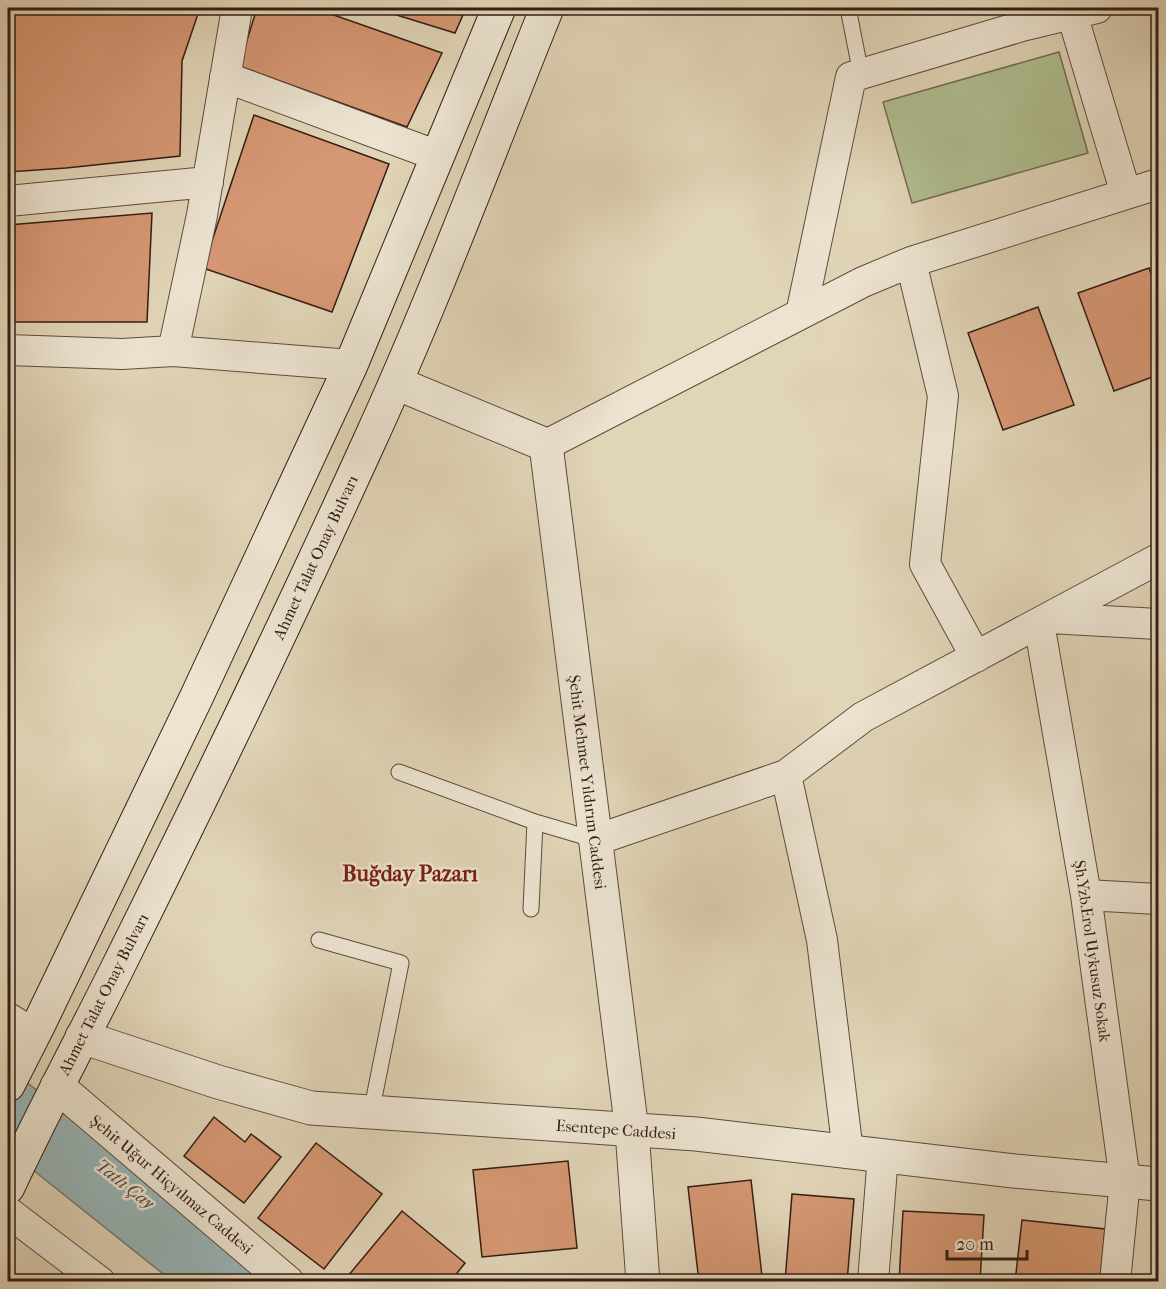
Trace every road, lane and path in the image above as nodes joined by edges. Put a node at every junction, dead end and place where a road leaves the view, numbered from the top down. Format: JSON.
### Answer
{"nodes":[{"id":1,"x":237,"y":8,"type":"edge"},
{"id":2,"x":499,"y":8,"type":"edge"},
{"id":3,"x":548,"y":8,"type":"edge"},
{"id":4,"x":848,"y":8,"type":"edge"},
{"id":5,"x":1084,"y":11,"type":"edge"},
{"id":6,"x":861,"y":74,"type":"junction"},
{"id":7,"x":225,"y":77,"type":"junction"},
{"id":8,"x":438,"y":156,"type":"junction"},
{"id":9,"x":208,"y":182,"type":"junction"},
{"id":10,"x":1158,"y":184,"type":"edge"},
{"id":11,"x":1126,"y":194,"type":"junction"},
{"id":12,"x":8,"y":201,"type":"edge"},
{"id":13,"x":911,"y":262,"type":"junction"},
{"id":14,"x":801,"y":314,"type":"junction"},
{"id":15,"x":8,"y":350,"type":"edge"},
{"id":16,"x":173,"y":351,"type":"junction"},
{"id":17,"x":351,"y":365,"type":"junction"},
{"id":18,"x":396,"y":383,"type":"junction"},
{"id":19,"x":546,"y":445,"type":"junction"},
{"id":20,"x":1158,"y":559,"type":"edge"},
{"id":21,"x":1044,"y":620,"type":"junction"},
{"id":22,"x":1158,"y":624,"type":"edge"},
{"id":23,"x":976,"y":657,"type":"junction"},
{"id":24,"x":399,"y":772,"type":"dead end"},
{"id":25,"x":786,"y":775,"type":"junction"},
{"id":26,"x":536,"y":822,"type":"junction"},
{"id":27,"x":596,"y":840,"type":"junction"},
{"id":28,"x":1086,"y":895,"type":"junction"},
{"id":29,"x":1158,"y":899,"type":"edge"},
{"id":30,"x":531,"y":909,"type":"dead end"},
{"id":31,"x":320,"y":940,"type":"dead end"},
{"id":32,"x":21,"y":1026,"type":"edge"},
{"id":33,"x":82,"y":1037,"type":"junction"},
{"id":34,"x":13,"y":1075,"type":"edge"},
{"id":35,"x":55,"y":1089,"type":"junction"},
{"id":36,"x":371,"y":1113,"type":"junction"},
{"id":37,"x":632,"y":1131,"type":"junction"},
{"id":38,"x":848,"y":1152,"type":"junction"},
{"id":39,"x":883,"y":1155,"type":"junction"},
{"id":40,"x":1125,"y":1181,"type":"junction"},
{"id":41,"x":1158,"y":1184,"type":"edge"},
{"id":42,"x":9,"y":1193,"type":"edge"},
{"id":43,"x":100,"y":1281,"type":"edge"},
{"id":44,"x":287,"y":1281,"type":"edge"},
{"id":45,"x":643,"y":1281,"type":"edge"},
{"id":46,"x":873,"y":1281,"type":"edge"},
{"id":47,"x":1115,"y":1281,"type":"edge"}],
"edges":[{"from":1,"to":7,"type":"street"},
{"from":2,"to":8,"type":"main road"},
{"from":3,"to":18,"type":"main road","name":"Ahmet Talat Onay Bulvarı"},
{"from":4,"to":6,"type":"lane"},
{"from":5,"to":6,"type":"street"},
{"from":5,"to":11,"type":"street"},
{"from":6,"to":14,"type":"street"},
{"from":7,"to":8,"type":"street"},
{"from":7,"to":9,"type":"street"},
{"from":8,"to":17,"type":"main road"},
{"from":9,"to":12,"type":"street"},
{"from":9,"to":16,"type":"street"},
{"from":10,"to":11,"type":"street"},
{"from":11,"to":13,"type":"street"},
{"from":13,"to":14,"type":"street"},
{"from":13,"to":23,"type":"street"},
{"from":14,"to":19,"type":"street"},
{"from":15,"to":16,"type":"street"},
{"from":16,"to":17,"type":"street"},
{"from":17,"to":32,"type":"main road"},
{"from":18,"to":19,"type":"main road"},
{"from":18,"to":33,"type":"main road","name":"Ahmet Talat Onay Bulvarı"},
{"from":19,"to":27,"type":"main road","name":"Şehit Mehmet Yıldırım Caddesi"},
{"from":20,"to":21,"type":"street"},
{"from":21,"to":22,"type":"street"},
{"from":21,"to":23,"type":"street"},
{"from":21,"to":28,"type":"street","name":"Şh.Yzb.Erol Uykusuz Sokak"},
{"from":23,"to":25,"type":"street"},
{"from":24,"to":26,"type":"lane"},
{"from":25,"to":27,"type":"street"},
{"from":25,"to":38,"type":"street"},
{"from":26,"to":27,"type":"lane"},
{"from":26,"to":30,"type":"lane"},
{"from":27,"to":37,"type":"main road","name":"Şehit Mehmet Yıldırım Caddesi"},
{"from":28,"to":29,"type":"street"},
{"from":28,"to":40,"type":"street","name":"Şh.Yzb.Erol Uykusuz Sokak"},
{"from":31,"to":36,"type":"lane"},
{"from":32,"to":34,"type":"main road"},
{"from":33,"to":35,"type":"main road","name":"Ahmet Talat Onay Bulvarı"},
{"from":33,"to":36,"type":"main road","name":"Esentepe Caddesi"},
{"from":35,"to":42,"type":"main road","name":"Ahmet Talat Onay Bulvarı"},
{"from":35,"to":44,"type":"main road","name":"Şehit Uğur Hiçyılmaz Caddesi"},
{"from":36,"to":37,"type":"main road","name":"Esentepe Caddesi"},
{"from":37,"to":38,"type":"main road","name":"Esentepe Caddesi"},
{"from":37,"to":45,"type":"main road","name":"Şehit Mehmet Yıldırım Caddesi"},
{"from":38,"to":39,"type":"main road","name":"Esentepe Caddesi"},
{"from":39,"to":40,"type":"main road","name":"Esentepe Caddesi"},
{"from":39,"to":46,"type":"street"},
{"from":40,"to":41,"type":"main road","name":"Esentepe Caddesi"},
{"from":40,"to":47,"type":"street","name":"Şh.Yzb.Erol Uykusuz Sokak"},
{"from":42,"to":43,"type":"street"}]}
